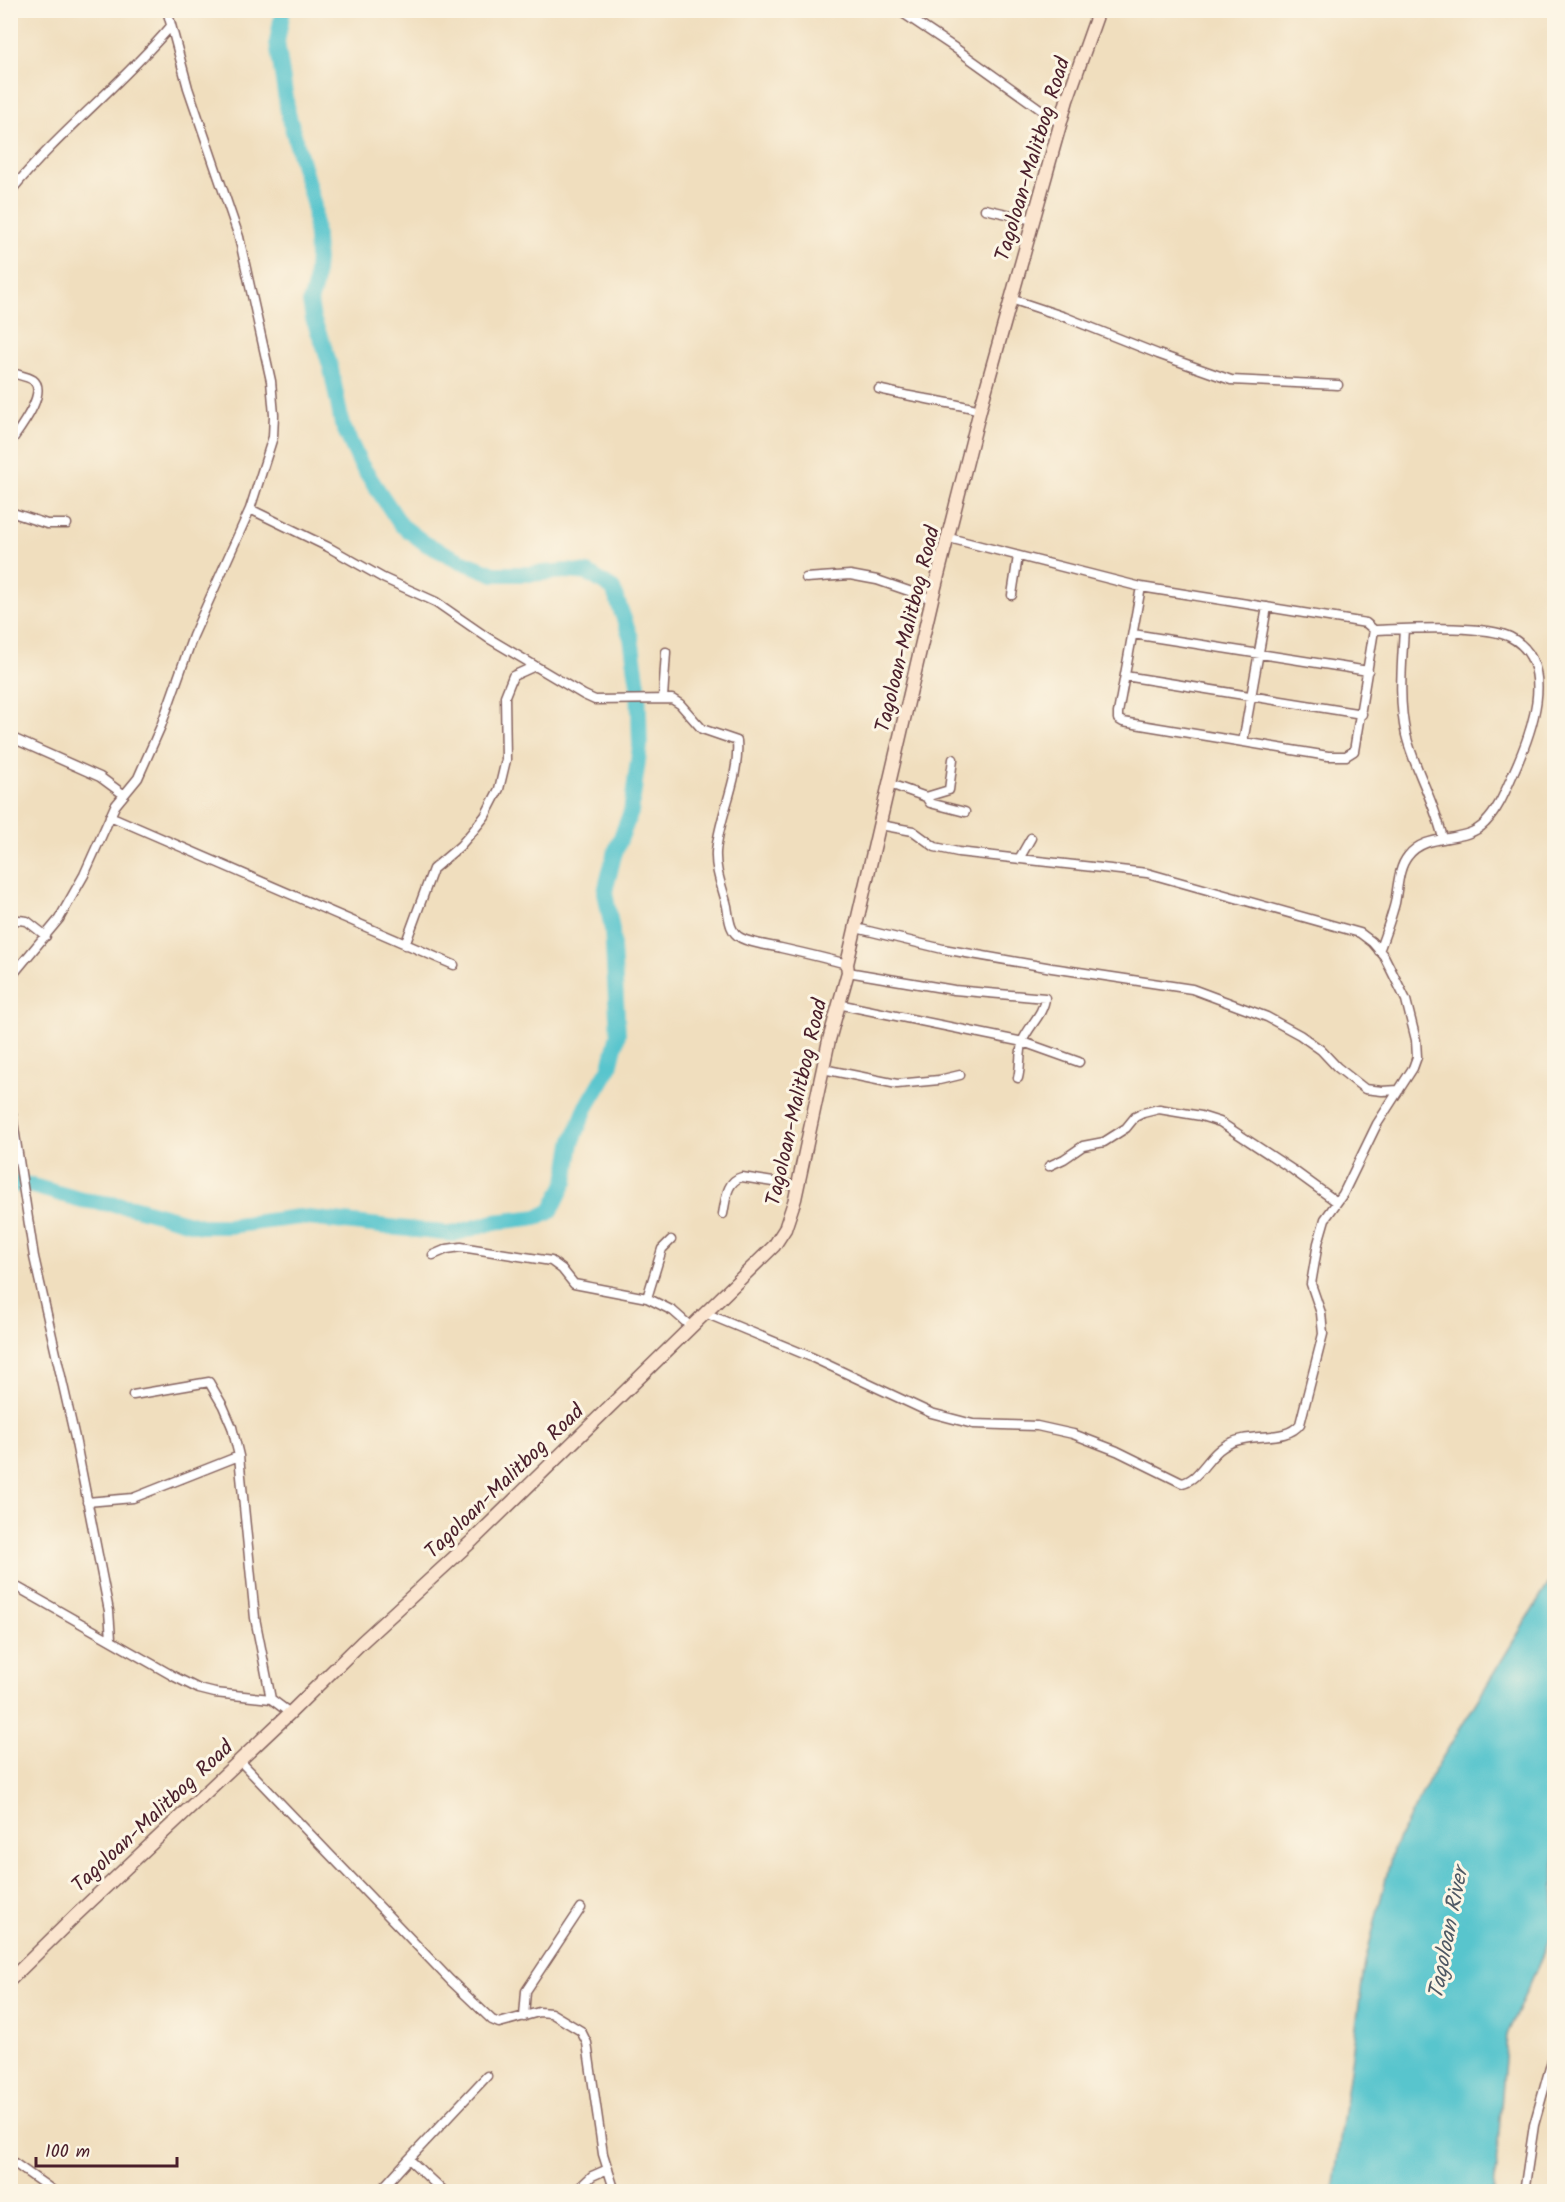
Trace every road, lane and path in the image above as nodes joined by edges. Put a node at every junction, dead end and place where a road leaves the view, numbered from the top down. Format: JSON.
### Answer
{"nodes":[{"id":1,"x":167,"y":10,"type":"edge"},
{"id":2,"x":898,"y":10,"type":"edge"},
{"id":3,"x":1099,"y":10,"type":"edge"},
{"id":4,"x":171,"y":26,"type":"junction"},
{"id":5,"x":1061,"y":124,"type":"junction"},
{"id":6,"x":10,"y":192,"type":"edge"},
{"id":7,"x":985,"y":209,"type":"dead end"},
{"id":8,"x":1033,"y":220,"type":"junction"},
{"id":9,"x":1011,"y":299,"type":"junction"},
{"id":10,"x":10,"y":372,"type":"edge"},
{"id":11,"x":1338,"y":385,"type":"dead end"},
{"id":12,"x":879,"y":389,"type":"dead end"},
{"id":13,"x":980,"y":410,"type":"junction"},
{"id":14,"x":10,"y":443,"type":"edge"},
{"id":15,"x":250,"y":509,"type":"junction"},
{"id":16,"x":10,"y":512,"type":"edge"},
{"id":17,"x":67,"y":524,"type":"dead end"},
{"id":18,"x":949,"y":538,"type":"junction"},
{"id":19,"x":1018,"y":556,"type":"junction"},
{"id":20,"x":806,"y":578,"type":"dead end"},
{"id":21,"x":1141,"y":587,"type":"junction"},
{"id":22,"x":1012,"y":595,"type":"dead end"},
{"id":23,"x":932,"y":599,"type":"junction"},
{"id":24,"x":1267,"y":606,"type":"junction"},
{"id":25,"x":1404,"y":629,"type":"junction"},
{"id":26,"x":1374,"y":630,"type":"junction"},
{"id":27,"x":1133,"y":634,"type":"junction"},
{"id":28,"x":666,"y":652,"type":"dead end"},
{"id":29,"x":1259,"y":654,"type":"junction"},
{"id":30,"x":535,"y":666,"type":"junction"},
{"id":31,"x":1368,"y":671,"type":"junction"},
{"id":32,"x":1125,"y":676,"type":"junction"},
{"id":33,"x":1252,"y":697,"type":"junction"},
{"id":34,"x":663,"y":698,"type":"junction"},
{"id":35,"x":1362,"y":714,"type":"junction"},
{"id":36,"x":10,"y":737,"type":"edge"},
{"id":37,"x":1243,"y":742,"type":"junction"},
{"id":38,"x":953,"y":759,"type":"dead end"},
{"id":39,"x":890,"y":784,"type":"junction"},
{"id":40,"x":123,"y":794,"type":"junction"},
{"id":41,"x":926,"y":797,"type":"junction"},
{"id":42,"x":966,"y":812,"type":"dead end"},
{"id":43,"x":110,"y":816,"type":"junction"},
{"id":44,"x":880,"y":825,"type":"junction"},
{"id":45,"x":1031,"y":838,"type":"dead end"},
{"id":46,"x":1443,"y":839,"type":"junction"},
{"id":47,"x":1019,"y":859,"type":"junction"},
{"id":48,"x":10,"y":920,"type":"edge"},
{"id":49,"x":856,"y":928,"type":"junction"},
{"id":50,"x":46,"y":936,"type":"junction"},
{"id":51,"x":405,"y":945,"type":"junction"},
{"id":52,"x":1379,"y":951,"type":"junction"},
{"id":53,"x":453,"y":965,"type":"dead end"},
{"id":54,"x":848,"y":968,"type":"junction"},
{"id":55,"x":10,"y":978,"type":"edge"},
{"id":56,"x":838,"y":1004,"type":"junction"},
{"id":57,"x":1023,"y":1042,"type":"junction"},
{"id":58,"x":1079,"y":1062,"type":"dead end"},
{"id":59,"x":823,"y":1069,"type":"junction"},
{"id":60,"x":960,"y":1075,"type":"dead end"},
{"id":61,"x":1018,"y":1078,"type":"dead end"},
{"id":62,"x":1399,"y":1090,"type":"junction"},
{"id":63,"x":10,"y":1102,"type":"edge"},
{"id":64,"x":1049,"y":1166,"type":"dead end"},
{"id":65,"x":798,"y":1186,"type":"junction"},
{"id":66,"x":1337,"y":1202,"type":"junction"},
{"id":67,"x":723,"y":1214,"type":"dead end"},
{"id":68,"x":671,"y":1240,"type":"dead end"},
{"id":69,"x":433,"y":1255,"type":"dead end"},
{"id":70,"x":647,"y":1298,"type":"junction"},
{"id":71,"x":705,"y":1313,"type":"junction"},
{"id":72,"x":690,"y":1326,"type":"junction"},
{"id":73,"x":134,"y":1395,"type":"dead end"},
{"id":74,"x":239,"y":1456,"type":"junction"},
{"id":75,"x":87,"y":1502,"type":"junction"},
{"id":76,"x":10,"y":1583,"type":"edge"},
{"id":77,"x":111,"y":1639,"type":"junction"},
{"id":78,"x":271,"y":1699,"type":"junction"},
{"id":79,"x":290,"y":1713,"type":"junction"},
{"id":80,"x":240,"y":1761,"type":"junction"},
{"id":81,"x":581,"y":1908,"type":"dead end"},
{"id":82,"x":10,"y":1980,"type":"edge"},
{"id":83,"x":524,"y":2017,"type":"junction"},
{"id":84,"x":1554,"y":2053,"type":"edge"},
{"id":85,"x":487,"y":2076,"type":"dead end"},
{"id":86,"x":410,"y":2159,"type":"junction"},
{"id":87,"x":10,"y":2160,"type":"edge"},
{"id":88,"x":608,"y":2169,"type":"junction"},
{"id":89,"x":55,"y":2192,"type":"edge"},
{"id":90,"x":379,"y":2192,"type":"edge"},
{"id":91,"x":444,"y":2192,"type":"edge"},
{"id":92,"x":575,"y":2192,"type":"edge"},
{"id":93,"x":615,"y":2192,"type":"edge"},
{"id":94,"x":1524,"y":2192,"type":"edge"}],
"edges":[{"from":1,"to":4,"type":"street"},
{"from":2,"to":5,"type":"street"},
{"from":3,"to":5,"type":"main road","name":"Tagoloan-Malitbog Road"},
{"from":4,"to":6,"type":"street"},
{"from":4,"to":15,"type":"street"},
{"from":5,"to":8,"type":"main road","name":"Tagoloan-Malitbog Road"},
{"from":7,"to":8,"type":"street"},
{"from":8,"to":9,"type":"main road","name":"Tagoloan-Malitbog Road"},
{"from":9,"to":11,"type":"street"},
{"from":9,"to":13,"type":"main road","name":"Tagoloan-Malitbog Road"},
{"from":10,"to":14,"type":"street"},
{"from":12,"to":13,"type":"street"},
{"from":13,"to":18,"type":"main road","name":"Tagoloan-Malitbog Road"},
{"from":15,"to":30,"type":"street"},
{"from":15,"to":40,"type":"street"},
{"from":16,"to":17,"type":"street"},
{"from":18,"to":19,"type":"street"},
{"from":18,"to":23,"type":"main road","name":"Tagoloan-Malitbog Road"},
{"from":19,"to":21,"type":"street"},
{"from":19,"to":22,"type":"street"},
{"from":20,"to":23,"type":"street"},
{"from":21,"to":24,"type":"street"},
{"from":21,"to":27,"type":"street"},
{"from":23,"to":39,"type":"main road","name":"Tagoloan-Malitbog Road"},
{"from":24,"to":26,"type":"street"},
{"from":24,"to":29,"type":"street"},
{"from":25,"to":26,"type":"street"},
{"from":25,"to":46,"type":"street"},
{"from":25,"to":46,"type":"street"},
{"from":26,"to":31,"type":"street"},
{"from":27,"to":29,"type":"street"},
{"from":27,"to":32,"type":"street"},
{"from":28,"to":34,"type":"street"},
{"from":29,"to":31,"type":"street"},
{"from":29,"to":33,"type":"street"},
{"from":30,"to":34,"type":"street"},
{"from":30,"to":51,"type":"street"},
{"from":31,"to":35,"type":"street"},
{"from":32,"to":33,"type":"street"},
{"from":32,"to":37,"type":"street"},
{"from":33,"to":35,"type":"street"},
{"from":33,"to":37,"type":"street"},
{"from":34,"to":54,"type":"street"},
{"from":35,"to":37,"type":"street"},
{"from":36,"to":40,"type":"street"},
{"from":38,"to":41,"type":"street"},
{"from":39,"to":41,"type":"street"},
{"from":39,"to":44,"type":"main road","name":"Tagoloan-Malitbog Road"},
{"from":40,"to":43,"type":"street"},
{"from":41,"to":42,"type":"street"},
{"from":43,"to":50,"type":"street"},
{"from":43,"to":51,"type":"street"},
{"from":44,"to":47,"type":"street"},
{"from":44,"to":49,"type":"main road","name":"Tagoloan-Malitbog Road"},
{"from":45,"to":47,"type":"street"},
{"from":46,"to":52,"type":"street"},
{"from":47,"to":52,"type":"street"},
{"from":48,"to":50,"type":"street"},
{"from":49,"to":54,"type":"main road","name":"Tagoloan-Malitbog Road"},
{"from":49,"to":62,"type":"street"},
{"from":50,"to":55,"type":"street"},
{"from":51,"to":53,"type":"street"},
{"from":52,"to":62,"type":"street"},
{"from":54,"to":56,"type":"main road","name":"Tagoloan-Malitbog Road"},
{"from":54,"to":57,"type":"street"},
{"from":56,"to":57,"type":"street"},
{"from":56,"to":59,"type":"main road","name":"Tagoloan-Malitbog Road"},
{"from":57,"to":58,"type":"street"},
{"from":57,"to":61,"type":"street"},
{"from":59,"to":60,"type":"street"},
{"from":59,"to":65,"type":"main road","name":"Tagoloan-Malitbog Road"},
{"from":62,"to":66,"type":"street"},
{"from":63,"to":75,"type":"street"},
{"from":64,"to":66,"type":"street"},
{"from":65,"to":67,"type":"street"},
{"from":65,"to":71,"type":"main road","name":"Tagoloan-Malitbog Road"},
{"from":66,"to":71,"type":"street"},
{"from":68,"to":70,"type":"street"},
{"from":69,"to":70,"type":"street"},
{"from":70,"to":72,"type":"street"},
{"from":71,"to":72,"type":"main road","name":"Tagoloan-Malitbog Road"},
{"from":72,"to":79,"type":"main road","name":"Tagoloan-Malitbog Road"},
{"from":73,"to":74,"type":"street"},
{"from":74,"to":75,"type":"street"},
{"from":74,"to":78,"type":"street"},
{"from":75,"to":77,"type":"street"},
{"from":76,"to":77,"type":"street"},
{"from":77,"to":78,"type":"street"},
{"from":78,"to":79,"type":"street"},
{"from":79,"to":80,"type":"main road","name":"Tagoloan-Malitbog Road"},
{"from":80,"to":82,"type":"main road","name":"Tagoloan-Malitbog Road"},
{"from":80,"to":83,"type":"street"},
{"from":81,"to":83,"type":"street"},
{"from":83,"to":88,"type":"street"},
{"from":84,"to":94,"type":"street"},
{"from":85,"to":86,"type":"street"},
{"from":86,"to":90,"type":"street"},
{"from":86,"to":91,"type":"street"},
{"from":87,"to":89,"type":"street"},
{"from":88,"to":92,"type":"street"},
{"from":88,"to":93,"type":"street"}]}
